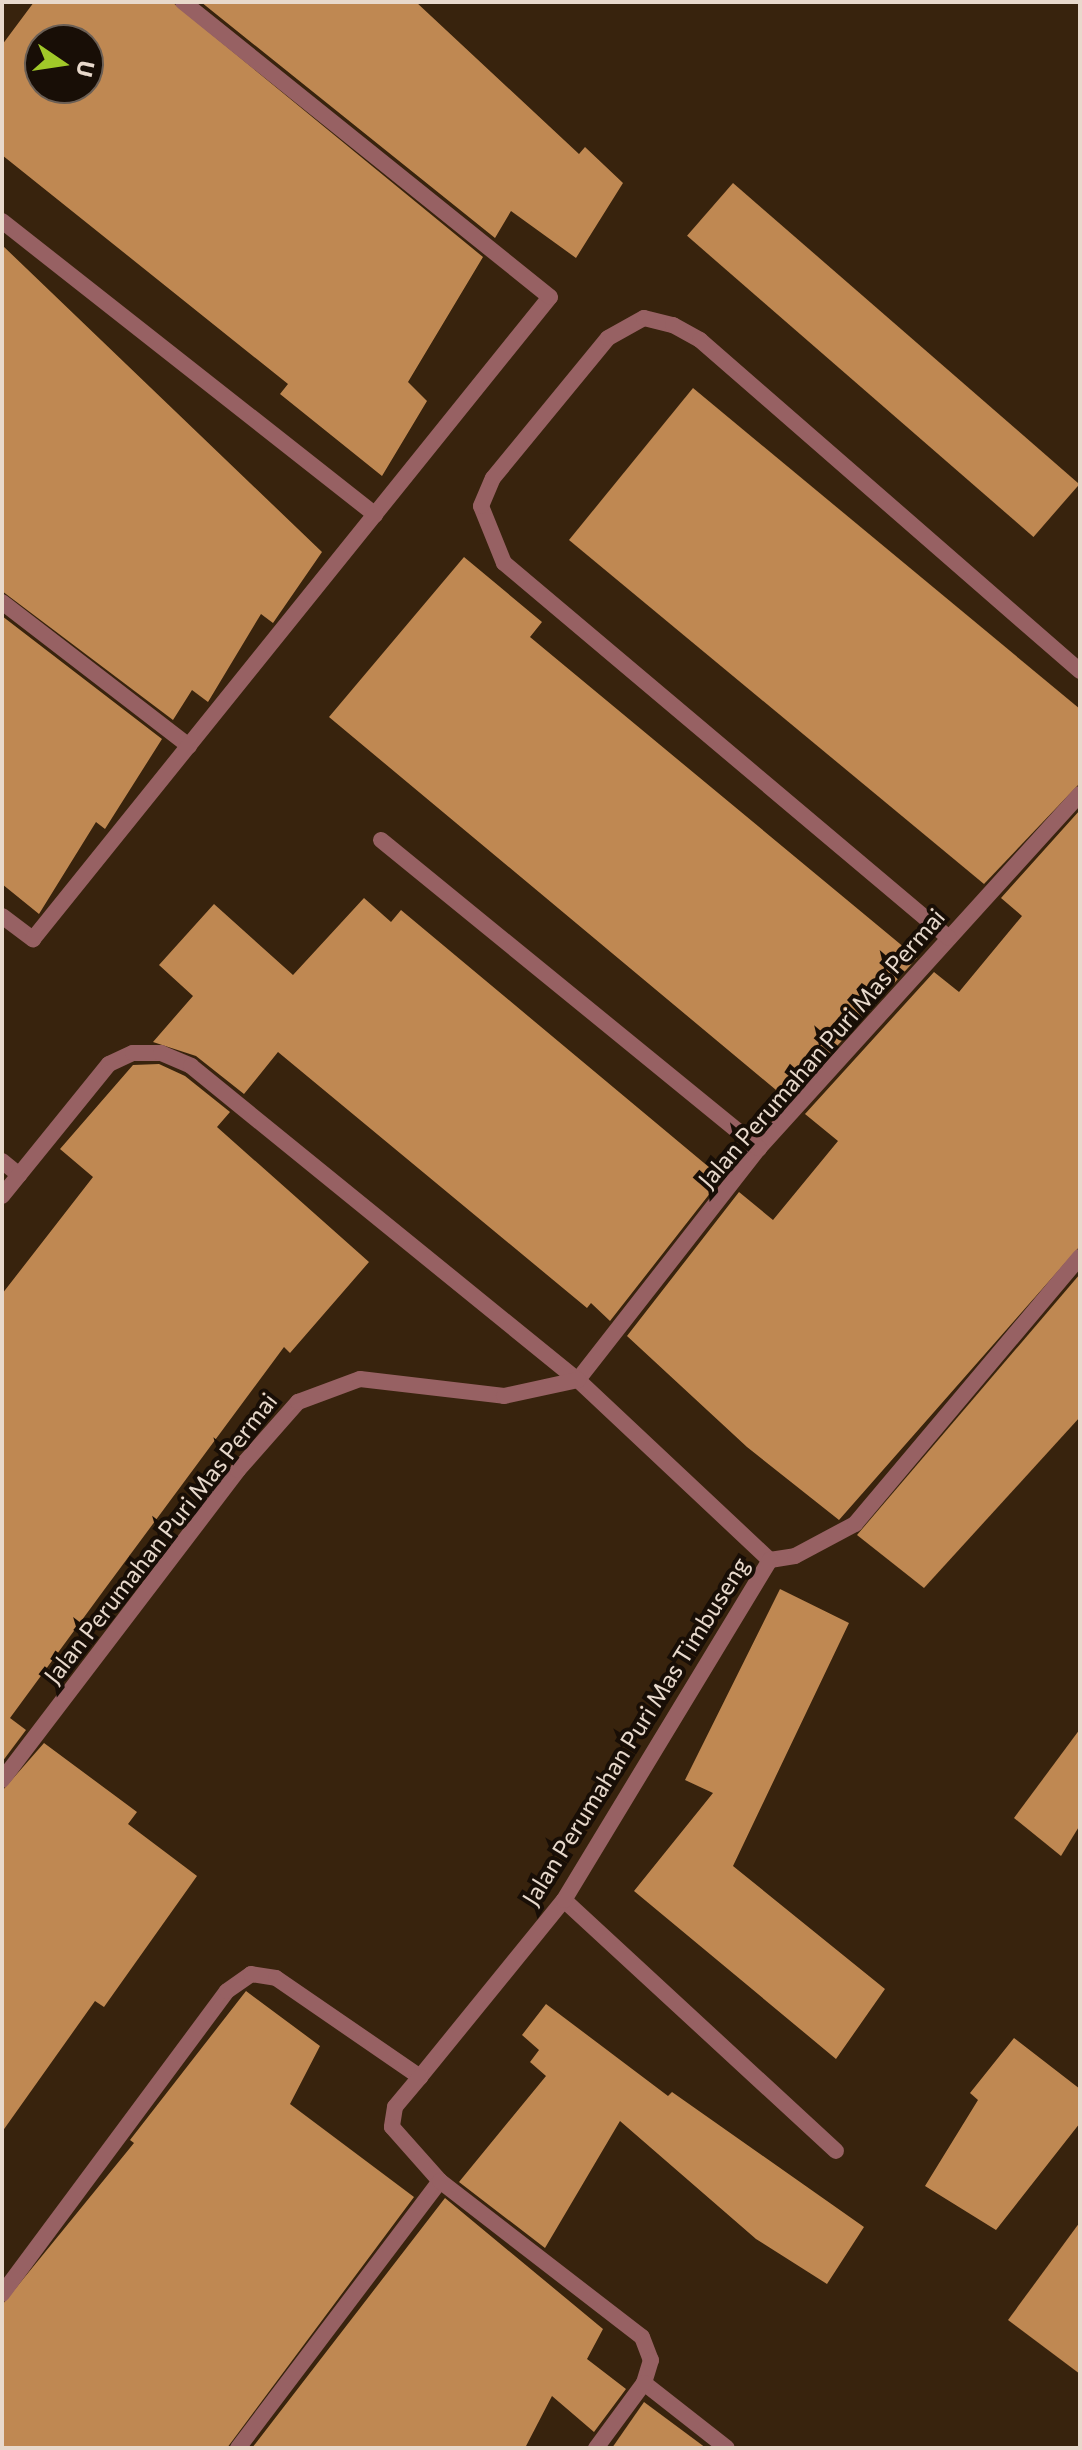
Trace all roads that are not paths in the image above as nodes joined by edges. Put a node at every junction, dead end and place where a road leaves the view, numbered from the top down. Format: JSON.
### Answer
{"nodes":[{"id":1,"x":183,"y":2,"type":"edge"},
{"id":2,"x":2,"y":221,"type":"edge"},
{"id":3,"x":375,"y":515,"type":"junction"},
{"id":4,"x":2,"y":602,"type":"edge"},
{"id":5,"x":1080,"y":671,"type":"edge"},
{"id":6,"x":189,"y":746,"type":"junction"},
{"id":7,"x":1080,"y":794,"type":"edge"},
{"id":8,"x":381,"y":840,"type":"dead end"},
{"id":9,"x":2,"y":916,"type":"edge"},
{"id":10,"x":949,"y":938,"type":"junction"},
{"id":11,"x":759,"y":1148,"type":"junction"},
{"id":12,"x":2,"y":1161,"type":"edge"},
{"id":13,"x":19,"y":1175,"type":"junction"},
{"id":14,"x":2,"y":1196,"type":"edge"},
{"id":15,"x":1080,"y":1257,"type":"edge"},
{"id":16,"x":578,"y":1380,"type":"junction"},
{"id":17,"x":770,"y":1560,"type":"junction"},
{"id":18,"x":2,"y":1780,"type":"edge"},
{"id":19,"x":564,"y":1900,"type":"junction"},
{"id":20,"x":420,"y":2077,"type":"junction"},
{"id":21,"x":836,"y":2151,"type":"dead end"},
{"id":22,"x":440,"y":2181,"type":"junction"},
{"id":23,"x":2,"y":2294,"type":"edge"},
{"id":24,"x":644,"y":2383,"type":"junction"},
{"id":25,"x":238,"y":2448,"type":"edge"},
{"id":26,"x":596,"y":2448,"type":"edge"},
{"id":27,"x":727,"y":2448,"type":"edge"}],
"edges":[{"from":1,"to":3,"type":"street"},
{"from":2,"to":3,"type":"street"},
{"from":3,"to":6,"type":"street"},
{"from":4,"to":6,"type":"street"},
{"from":5,"to":10,"type":"street"},
{"from":6,"to":9,"type":"street"},
{"from":7,"to":10,"type":"street","name":"Jalan Perumahan Puri Mas Permai"},
{"from":8,"to":11,"type":"street"},
{"from":10,"to":11,"type":"street","name":"Jalan Perumahan Puri Mas Permai"},
{"from":11,"to":16,"type":"street","name":"Jalan Perumahan Puri Mas Permai"},
{"from":12,"to":13,"type":"street"},
{"from":13,"to":14,"type":"street"},
{"from":13,"to":16,"type":"street"},
{"from":15,"to":17,"type":"street"},
{"from":16,"to":17,"type":"street"},
{"from":16,"to":18,"type":"street","name":"Jalan Perumahan Puri Mas Permai"},
{"from":17,"to":19,"type":"street","name":"Jalan Perumahan Puri Mas Timbuseng"},
{"from":19,"to":20,"type":"street","name":"Jalan Perumahan Puri Mas Timbuseng"},
{"from":19,"to":21,"type":"street"},
{"from":20,"to":22,"type":"street","name":"Jalan Perumahan Puri Mas Timbuseng"},
{"from":20,"to":23,"type":"street"},
{"from":22,"to":24,"type":"street","name":"Jalan Perumahan Puri Mas Timbuseng"},
{"from":22,"to":25,"type":"street"},
{"from":24,"to":26,"type":"street"},
{"from":24,"to":27,"type":"street"}]}
